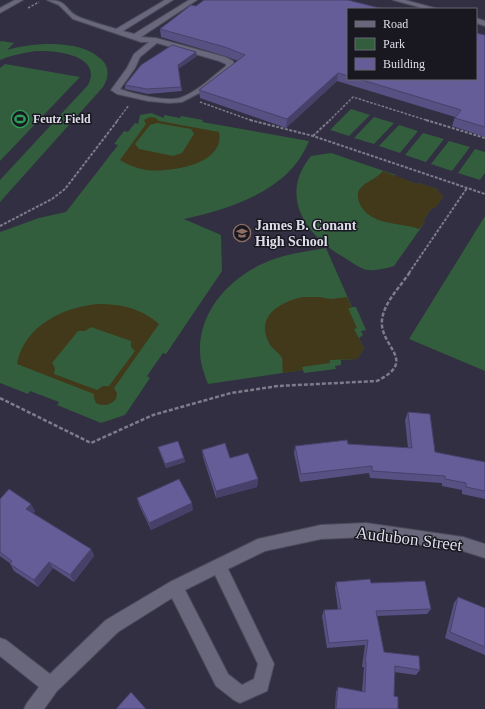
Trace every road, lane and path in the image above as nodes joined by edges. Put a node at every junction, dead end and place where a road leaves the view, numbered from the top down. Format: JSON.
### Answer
{"nodes":[{"id":1,"x":20,"y":0,"type":"edge"},
{"id":2,"x":50,"y":0,"type":"edge"},
{"id":3,"x":170,"y":0,"type":"edge"},
{"id":4,"x":194,"y":0,"type":"edge"},
{"id":5,"x":396,"y":0,"type":"edge"},
{"id":6,"x":430,"y":8,"type":"edge"},
{"id":7,"x":0,"y":11,"type":"edge"},
{"id":8,"x":118,"y":31,"type":"junction"},
{"id":9,"x":135,"y":37,"type":"junction"},
{"id":10,"x":156,"y":40,"type":"junction"},
{"id":11,"x":138,"y":96,"type":"junction"},
{"id":12,"x":187,"y":98,"type":"junction"},
{"id":13,"x":313,"y":136,"type":"junction"},
{"id":14,"x":485,"y":138,"type":"edge"},
{"id":15,"x":467,"y":188,"type":"junction"},
{"id":16,"x":485,"y":194,"type":"edge"},
{"id":17,"x":0,"y":226,"type":"edge"},
{"id":18,"x":0,"y":398,"type":"edge"},
{"id":19,"x":485,"y":551,"type":"edge"},
{"id":20,"x":219,"y":566,"type":"junction"},
{"id":21,"x":175,"y":587,"type":"junction"},
{"id":22,"x":0,"y":646,"type":"edge"},
{"id":23,"x":51,"y":685,"type":"junction"},
{"id":24,"x":33,"y":709,"type":"edge"}],
"edges":[{"from":1,"to":7,"type":"street"},
{"from":2,"to":8,"type":"street"},
{"from":3,"to":8,"type":"street"},
{"from":4,"to":9,"type":"street"},
{"from":5,"to":6,"type":"street"},
{"from":8,"to":9,"type":"street"},
{"from":9,"to":10,"type":"street"},
{"from":10,"to":11,"type":"street"},
{"from":10,"to":12,"type":"street"},
{"from":11,"to":12,"type":"street"},
{"from":11,"to":17,"type":"path"},
{"from":12,"to":13,"type":"path"},
{"from":13,"to":14,"type":"path"},
{"from":13,"to":15,"type":"path"},
{"from":15,"to":16,"type":"path"},
{"from":15,"to":18,"type":"path"},
{"from":19,"to":20,"type":"street","name":"Audubon Street"},
{"from":20,"to":21,"type":"street","name":"Audubon Street"},
{"from":20,"to":21,"type":"street"},
{"from":21,"to":23,"type":"street","name":"Audubon Street"},
{"from":22,"to":23,"type":"street"},
{"from":23,"to":24,"type":"street","name":"Audubon Street"}]}
